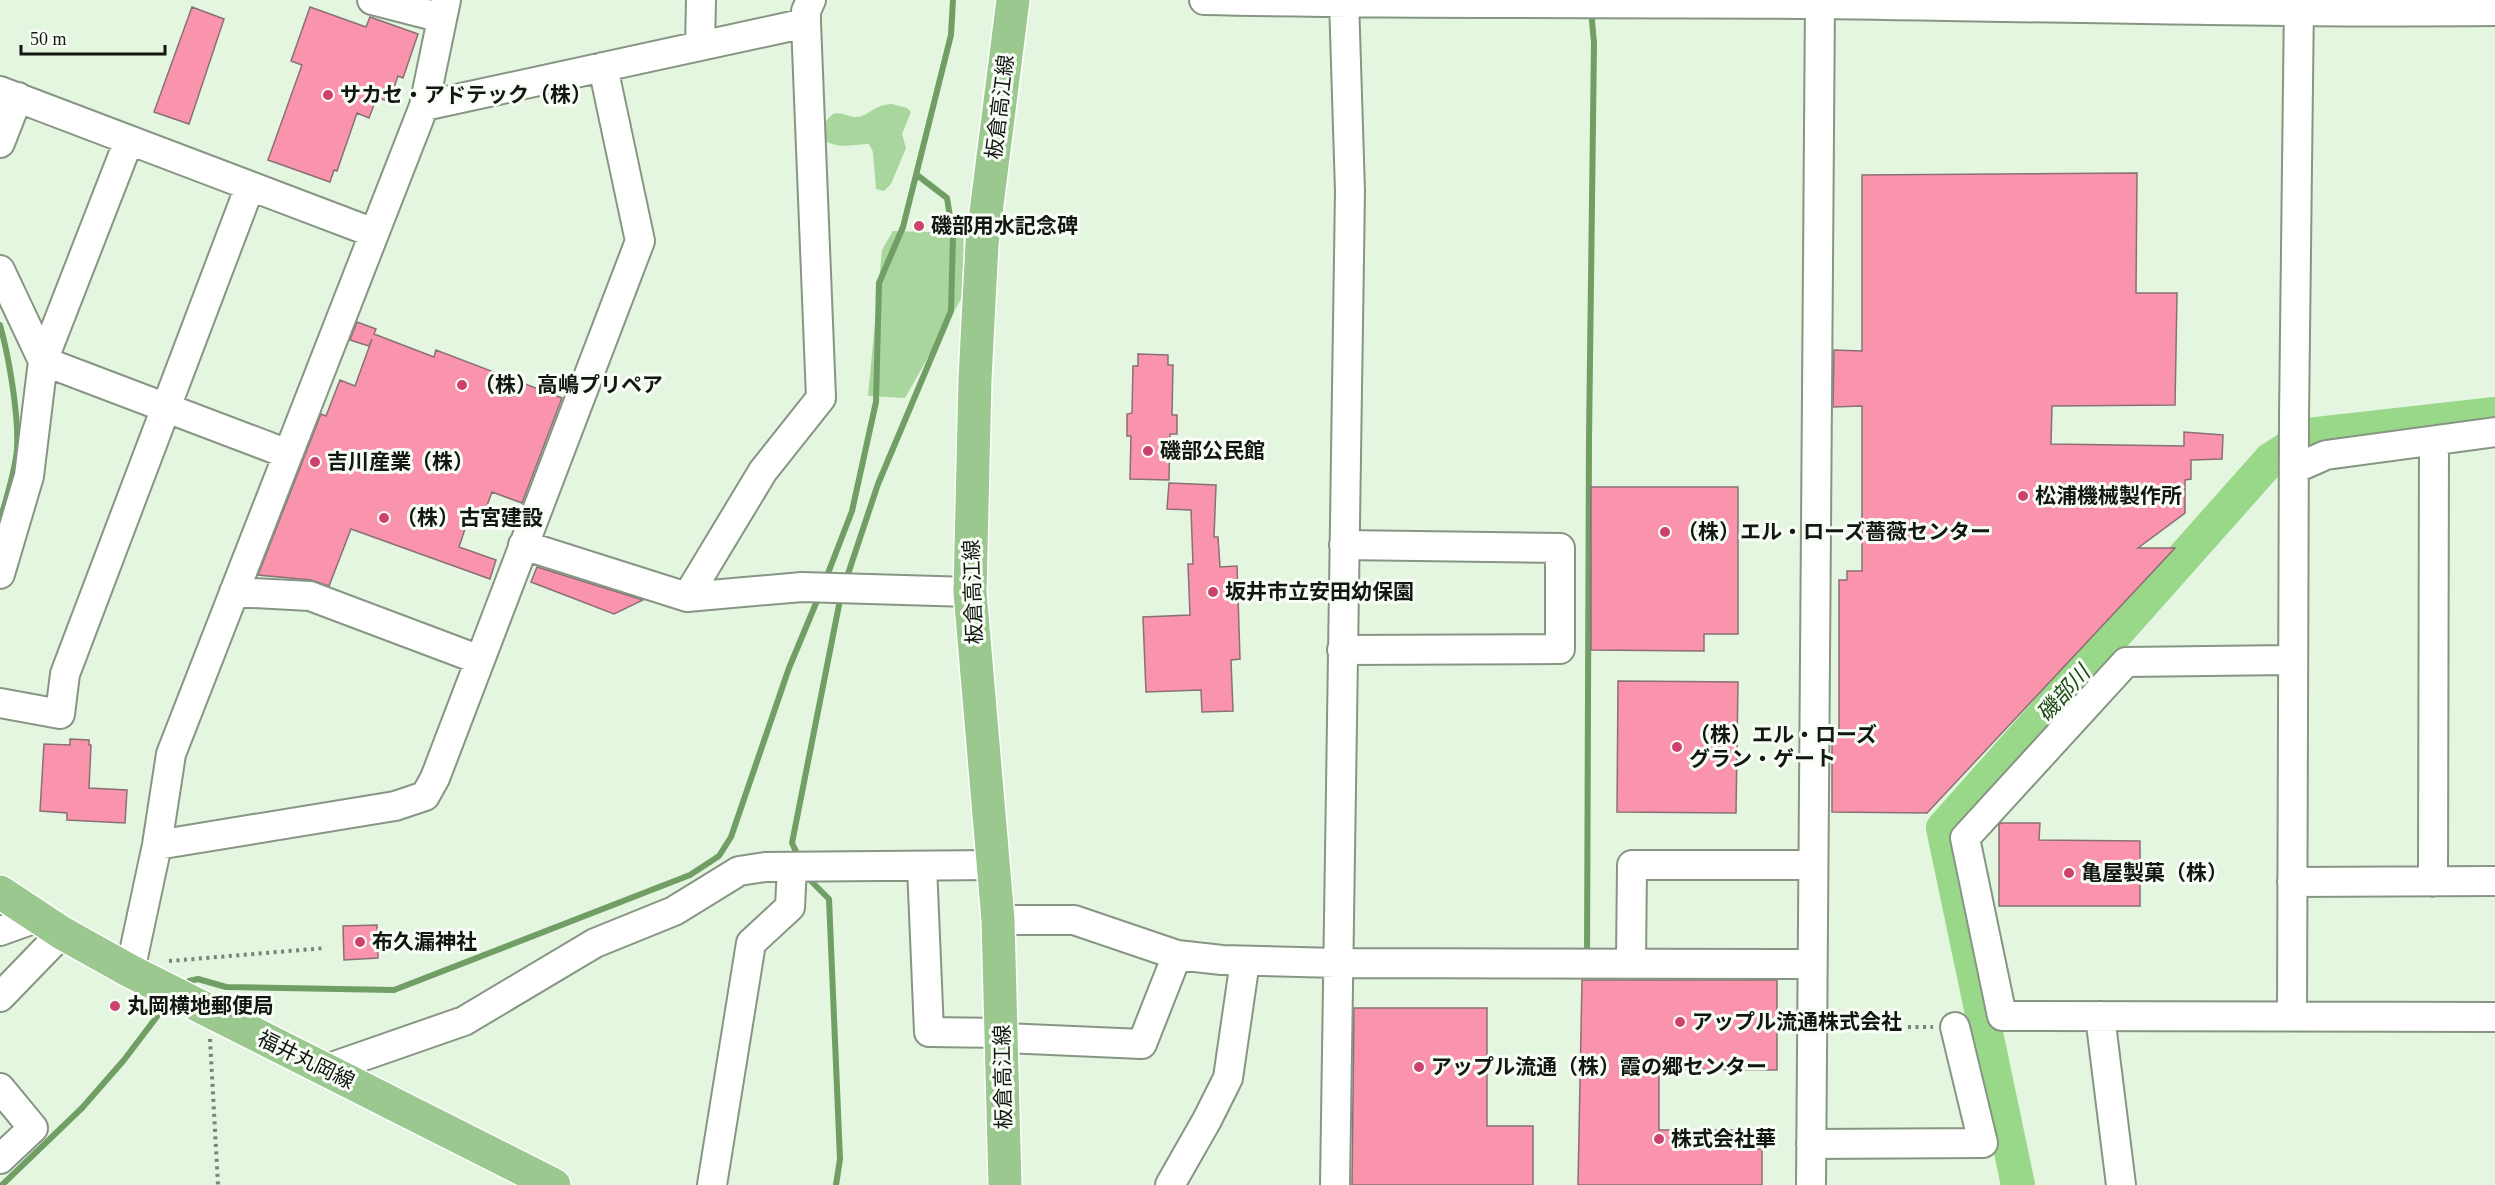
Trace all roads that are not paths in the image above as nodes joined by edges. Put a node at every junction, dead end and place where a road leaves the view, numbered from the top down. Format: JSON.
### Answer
{"nodes":[{"id":1,"x":372,"y":0,"type":"edge"},
{"id":2,"x":701,"y":0,"type":"edge"},
{"id":3,"x":1013,"y":0,"type":"edge"},
{"id":4,"x":1204,"y":0,"type":"edge"},
{"id":5,"x":1344,"y":2,"type":"edge"},
{"id":6,"x":1820,"y":2,"type":"edge"},
{"id":7,"x":2299,"y":6,"type":"edge"},
{"id":8,"x":444,"y":9,"type":"edge"},
{"id":9,"x":808,"y":11,"type":"edge"},
{"id":10,"x":2495,"y":11,"type":"edge"},
{"id":11,"x":700,"y":46,"type":"junction"},
{"id":12,"x":603,"y":67,"type":"junction"},
{"id":13,"x":9,"y":94,"type":"edge"},
{"id":14,"x":424,"y":106,"type":"junction"},
{"id":15,"x":129,"y":140,"type":"junction"},
{"id":16,"x":0,"y":143,"type":"edge"},
{"id":17,"x":250,"y":186,"type":"junction"},
{"id":18,"x":374,"y":233,"type":"junction"},
{"id":19,"x":0,"y":270,"type":"edge"},
{"id":20,"x":43,"y":361,"type":"junction"},
{"id":21,"x":166,"y":408,"type":"junction"},
{"id":22,"x":2495,"y":432,"type":"edge"},
{"id":23,"x":2434,"y":441,"type":"junction"},
{"id":24,"x":288,"y":454,"type":"junction"},
{"id":25,"x":2294,"y":469,"type":"junction"},
{"id":26,"x":523,"y":545,"type":"junction"},
{"id":27,"x":1344,"y":545,"type":"junction"},
{"id":28,"x":0,"y":574,"type":"edge"},
{"id":29,"x":234,"y":592,"type":"junction"},
{"id":30,"x":970,"y":592,"type":"junction"},
{"id":31,"x":687,"y":597,"type":"junction"},
{"id":32,"x":1342,"y":650,"type":"junction"},
{"id":33,"x":480,"y":660,"type":"junction"},
{"id":34,"x":2293,"y":660,"type":"junction"},
{"id":35,"x":0,"y":703,"type":"edge"},
{"id":36,"x":157,"y":844,"type":"junction"},
{"id":37,"x":992,"y":865,"type":"junction"},
{"id":38,"x":1812,"y":865,"type":"junction"},
{"id":39,"x":922,"y":866,"type":"junction"},
{"id":40,"x":792,"y":867,"type":"junction"},
{"id":41,"x":2495,"y":881,"type":"edge"},
{"id":42,"x":2292,"y":882,"type":"junction"},
{"id":43,"x":2433,"y":882,"type":"junction"},
{"id":44,"x":0,"y":892,"type":"edge"},
{"id":45,"x":998,"y":920,"type":"junction"},
{"id":46,"x":51,"y":925,"type":"junction"},
{"id":47,"x":0,"y":931,"type":"edge"},
{"id":48,"x":1177,"y":955,"type":"junction"},
{"id":49,"x":1245,"y":961,"type":"junction"},
{"id":50,"x":1631,"y":962,"type":"junction"},
{"id":51,"x":1337,"y":963,"type":"junction"},
{"id":52,"x":1811,"y":964,"type":"junction"},
{"id":53,"x":132,"y":968,"type":"junction"},
{"id":54,"x":0,"y":996,"type":"edge"},
{"id":55,"x":2100,"y":1016,"type":"junction"},
{"id":56,"x":2292,"y":1016,"type":"junction"},
{"id":57,"x":2495,"y":1017,"type":"edge"},
{"id":58,"x":1955,"y":1027,"type":"road end"},
{"id":59,"x":1002,"y":1036,"type":"junction"},
{"id":60,"x":326,"y":1069,"type":"junction"},
{"id":61,"x":0,"y":1088,"type":"edge"},
{"id":62,"x":1811,"y":1144,"type":"junction"},
{"id":63,"x":0,"y":1159,"type":"edge"},
{"id":64,"x":554,"y":1185,"type":"edge"},
{"id":65,"x":712,"y":1185,"type":"edge"},
{"id":66,"x":1005,"y":1185,"type":"edge"},
{"id":67,"x":1170,"y":1185,"type":"edge"},
{"id":68,"x":1335,"y":1185,"type":"edge"},
{"id":69,"x":1811,"y":1185,"type":"edge"},
{"id":70,"x":2121,"y":1185,"type":"edge"}],
"edges":[{"from":1,"to":8,"type":"street"},
{"from":2,"to":11,"type":"street"},
{"from":3,"to":30,"type":"main road","name":"板倉高江線"},
{"from":4,"to":5,"type":"street"},
{"from":5,"to":6,"type":"street"},
{"from":5,"to":27,"type":"street"},
{"from":6,"to":7,"type":"street"},
{"from":6,"to":38,"type":"street"},
{"from":7,"to":10,"type":"street"},
{"from":7,"to":25,"type":"street"},
{"from":8,"to":14,"type":"street"},
{"from":9,"to":11,"type":"street"},
{"from":9,"to":31,"type":"street"},
{"from":11,"to":12,"type":"street"},
{"from":12,"to":14,"type":"street"},
{"from":12,"to":26,"type":"street"},
{"from":13,"to":15,"type":"street"},
{"from":13,"to":16,"type":"street"},
{"from":14,"to":18,"type":"street"},
{"from":15,"to":17,"type":"street"},
{"from":15,"to":20,"type":"street"},
{"from":17,"to":18,"type":"street"},
{"from":17,"to":21,"type":"street"},
{"from":18,"to":24,"type":"street"},
{"from":19,"to":20,"type":"street"},
{"from":20,"to":21,"type":"street"},
{"from":20,"to":28,"type":"street"},
{"from":21,"to":24,"type":"street"},
{"from":21,"to":35,"type":"street"},
{"from":22,"to":23,"type":"street"},
{"from":23,"to":25,"type":"street"},
{"from":23,"to":43,"type":"street"},
{"from":24,"to":29,"type":"street"},
{"from":25,"to":34,"type":"street"},
{"from":26,"to":31,"type":"street"},
{"from":26,"to":33,"type":"street"},
{"from":27,"to":32,"type":"street"},
{"from":27,"to":32,"type":"street"},
{"from":29,"to":33,"type":"street"},
{"from":29,"to":36,"type":"street"},
{"from":30,"to":31,"type":"street"},
{"from":30,"to":37,"type":"main road","name":"板倉高江線"},
{"from":32,"to":51,"type":"street"},
{"from":33,"to":36,"type":"street"},
{"from":34,"to":42,"type":"street"},
{"from":34,"to":55,"type":"street"},
{"from":36,"to":53,"type":"street"},
{"from":37,"to":39,"type":"street"},
{"from":37,"to":45,"type":"main road","name":"板倉高江線"},
{"from":38,"to":50,"type":"street"},
{"from":38,"to":52,"type":"street"},
{"from":39,"to":40,"type":"street"},
{"from":39,"to":59,"type":"street"},
{"from":40,"to":60,"type":"street"},
{"from":40,"to":65,"type":"street"},
{"from":41,"to":43,"type":"street"},
{"from":42,"to":43,"type":"street"},
{"from":42,"to":56,"type":"street"},
{"from":44,"to":46,"type":"main road","name":"福井丸岡線"},
{"from":45,"to":48,"type":"street"},
{"from":45,"to":59,"type":"main road","name":"板倉高江線"},
{"from":46,"to":47,"type":"street"},
{"from":46,"to":53,"type":"main road","name":"福井丸岡線"},
{"from":46,"to":54,"type":"street"},
{"from":48,"to":49,"type":"street"},
{"from":48,"to":59,"type":"street"},
{"from":49,"to":51,"type":"street"},
{"from":49,"to":67,"type":"street"},
{"from":50,"to":51,"type":"street"},
{"from":50,"to":52,"type":"street"},
{"from":51,"to":68,"type":"street"},
{"from":52,"to":62,"type":"street"},
{"from":53,"to":60,"type":"main road","name":"福井丸岡線"},
{"from":55,"to":56,"type":"street"},
{"from":55,"to":70,"type":"street"},
{"from":56,"to":57,"type":"street"},
{"from":58,"to":62,"type":"street"},
{"from":59,"to":66,"type":"main road","name":"板倉高江線"},
{"from":60,"to":64,"type":"main road","name":"福井丸岡線"},
{"from":61,"to":63,"type":"street"},
{"from":62,"to":69,"type":"street"}]}
